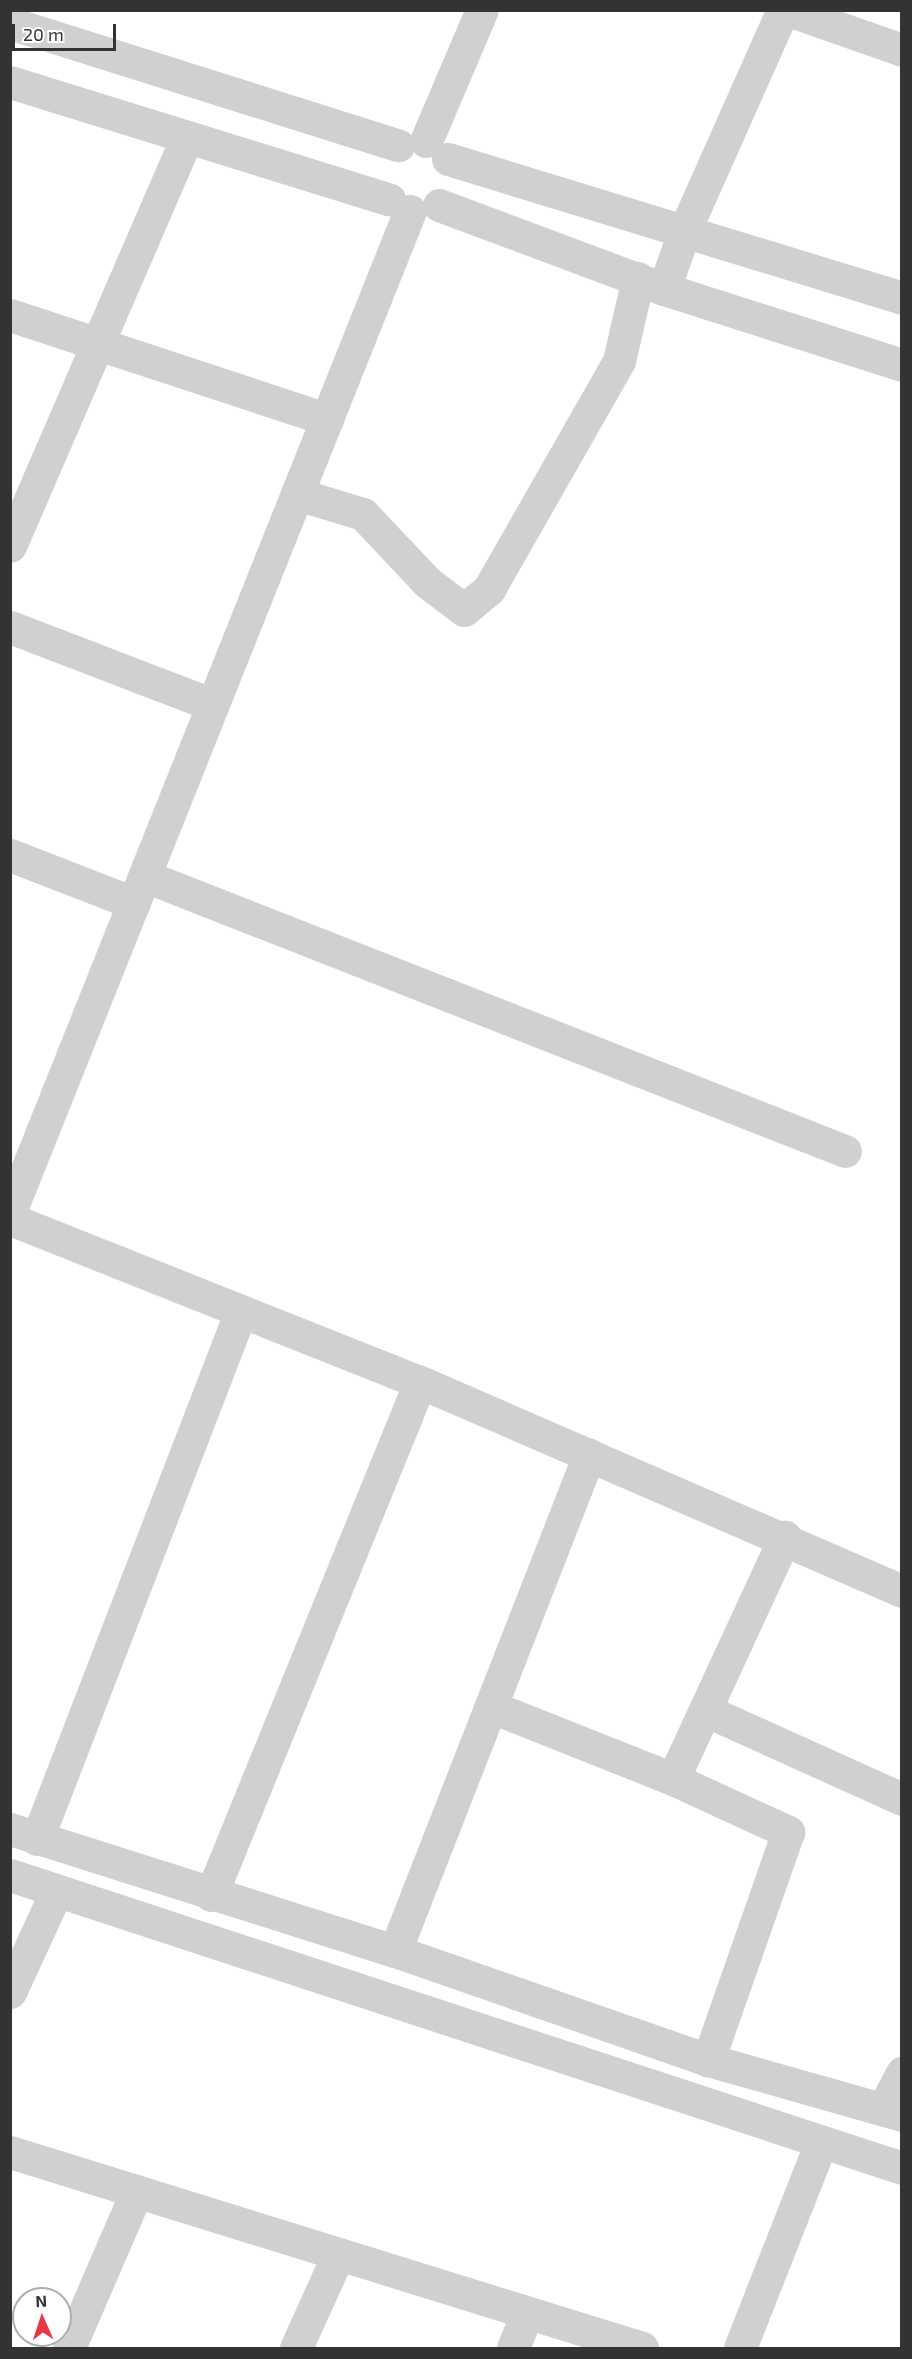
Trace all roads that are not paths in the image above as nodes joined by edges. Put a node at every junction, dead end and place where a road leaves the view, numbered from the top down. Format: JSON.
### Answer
{"nodes":[{"id":1,"x":482,"y":10,"type":"edge"},
{"id":2,"x":783,"y":10,"type":"edge"},
{"id":3,"x":788,"y":10,"type":"edge"},
{"id":4,"x":10,"y":23,"type":"edge"},
{"id":5,"x":902,"y":50,"type":"edge"},
{"id":6,"x":10,"y":82,"type":"edge"},
{"id":7,"x":187,"y":137,"type":"junction"},
{"id":8,"x":424,"y":148,"type":"junction"},
{"id":9,"x":413,"y":205,"type":"junction"},
{"id":10,"x":684,"y":232,"type":"junction"},
{"id":11,"x":651,"y":284,"type":"junction"},
{"id":12,"x":902,"y":298,"type":"edge"},
{"id":13,"x":10,"y":315,"type":"edge"},
{"id":14,"x":97,"y":343,"type":"junction"},
{"id":15,"x":902,"y":365,"type":"edge"},
{"id":16,"x":327,"y":419,"type":"junction"},
{"id":17,"x":297,"y":494,"type":"junction"},
{"id":18,"x":10,"y":546,"type":"edge"},
{"id":19,"x":10,"y":627,"type":"edge"},
{"id":20,"x":213,"y":705,"type":"junction"},
{"id":21,"x":10,"y":855,"type":"edge"},
{"id":22,"x":139,"y":889,"type":"junction"},
{"id":23,"x":845,"y":1151,"type":"dead end"},
{"id":24,"x":12,"y":1205,"type":"edge"},
{"id":25,"x":241,"y":1311,"type":"junction"},
{"id":26,"x":420,"y":1382,"type":"junction"},
{"id":27,"x":589,"y":1455,"type":"junction"},
{"id":28,"x":785,"y":1537,"type":"junction"},
{"id":29,"x":902,"y":1591,"type":"edge"},
{"id":30,"x":492,"y":1707,"type":"junction"},
{"id":31,"x":707,"y":1712,"type":"junction"},
{"id":32,"x":673,"y":1779,"type":"junction"},
{"id":33,"x":902,"y":1799,"type":"edge"},
{"id":34,"x":24,"y":1834,"type":"edge"},
{"id":35,"x":10,"y":1875,"type":"edge"},
{"id":36,"x":57,"y":1890,"type":"junction"},
{"id":37,"x":211,"y":1895,"type":"junction"},
{"id":38,"x":395,"y":1951,"type":"junction"},
{"id":39,"x":10,"y":1992,"type":"edge"},
{"id":40,"x":708,"y":2060,"type":"junction"},
{"id":41,"x":902,"y":2073,"type":"edge"},
{"id":42,"x":892,"y":2112,"type":"edge"},
{"id":43,"x":820,"y":2142,"type":"junction"},
{"id":44,"x":10,"y":2152,"type":"edge"},
{"id":45,"x":902,"y":2168,"type":"edge"},
{"id":46,"x":137,"y":2191,"type":"junction"},
{"id":47,"x":338,"y":2255,"type":"junction"},
{"id":48,"x":527,"y":2314,"type":"junction"},
{"id":49,"x":69,"y":2349,"type":"edge"},
{"id":50,"x":296,"y":2349,"type":"edge"},
{"id":51,"x":513,"y":2349,"type":"edge"},
{"id":52,"x":642,"y":2349,"type":"edge"},
{"id":53,"x":740,"y":2349,"type":"edge"}],
"edges":[{"from":1,"to":8,"type":"street"},
{"from":2,"to":10,"type":"street"},
{"from":3,"to":5,"type":"street"},
{"from":4,"to":8,"type":"street"},
{"from":6,"to":7,"type":"street"},
{"from":7,"to":9,"type":"street"},
{"from":7,"to":14,"type":"street"},
{"from":8,"to":9,"type":"street"},
{"from":8,"to":9,"type":"street"},
{"from":8,"to":10,"type":"street"},
{"from":9,"to":11,"type":"street"},
{"from":9,"to":16,"type":"street"},
{"from":10,"to":11,"type":"street"},
{"from":10,"to":12,"type":"street"},
{"from":11,"to":15,"type":"street"},
{"from":11,"to":17,"type":"street"},
{"from":13,"to":14,"type":"street"},
{"from":14,"to":16,"type":"street"},
{"from":14,"to":18,"type":"street"},
{"from":16,"to":17,"type":"street"},
{"from":17,"to":20,"type":"street"},
{"from":19,"to":20,"type":"street"},
{"from":20,"to":22,"type":"street"},
{"from":21,"to":22,"type":"street"},
{"from":22,"to":23,"type":"street"},
{"from":22,"to":24,"type":"street"},
{"from":24,"to":25,"type":"street"},
{"from":25,"to":26,"type":"street"},
{"from":25,"to":34,"type":"street"},
{"from":26,"to":27,"type":"street"},
{"from":26,"to":37,"type":"street"},
{"from":27,"to":28,"type":"street"},
{"from":27,"to":30,"type":"street"},
{"from":28,"to":29,"type":"street"},
{"from":28,"to":31,"type":"street"},
{"from":30,"to":32,"type":"street"},
{"from":30,"to":38,"type":"street"},
{"from":31,"to":32,"type":"street"},
{"from":31,"to":33,"type":"street"},
{"from":32,"to":40,"type":"street"},
{"from":34,"to":37,"type":"street"},
{"from":35,"to":36,"type":"street"},
{"from":36,"to":39,"type":"street"},
{"from":36,"to":43,"type":"street"},
{"from":37,"to":38,"type":"street"},
{"from":38,"to":40,"type":"street"},
{"from":40,"to":42,"type":"street"},
{"from":41,"to":42,"type":"street"},
{"from":43,"to":45,"type":"street"},
{"from":43,"to":53,"type":"street"},
{"from":44,"to":46,"type":"street"},
{"from":46,"to":47,"type":"street"},
{"from":46,"to":49,"type":"street"},
{"from":47,"to":48,"type":"street"},
{"from":47,"to":50,"type":"street"},
{"from":48,"to":51,"type":"street"},
{"from":48,"to":52,"type":"street"}]}
